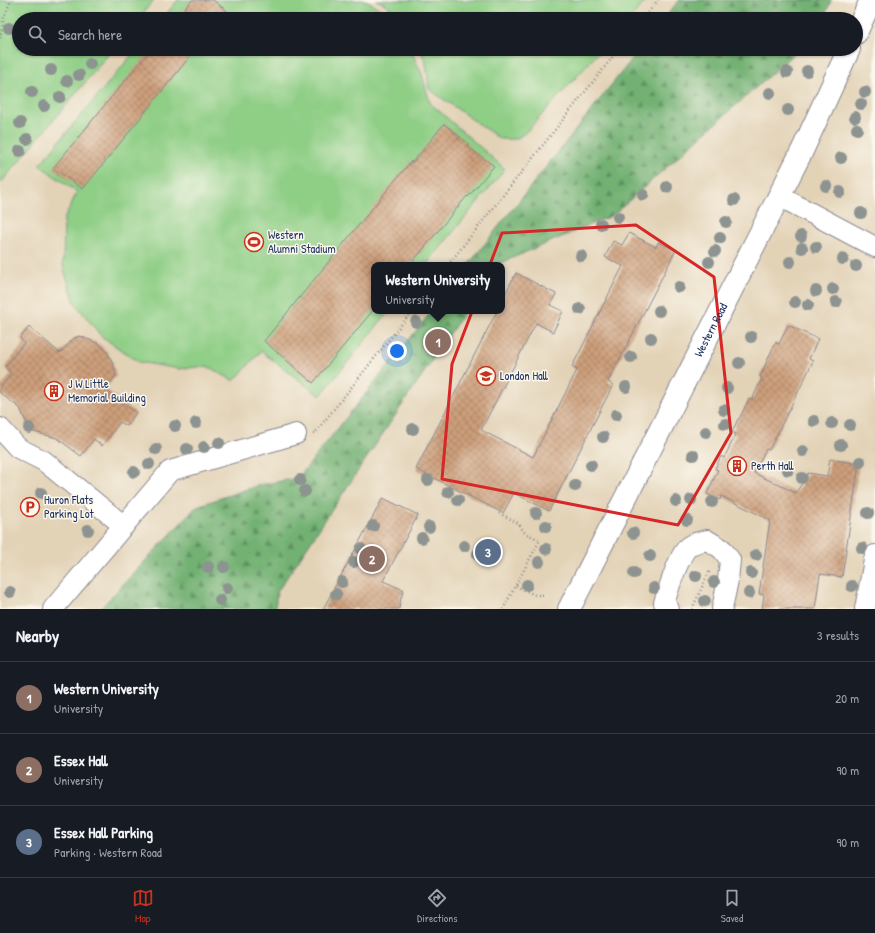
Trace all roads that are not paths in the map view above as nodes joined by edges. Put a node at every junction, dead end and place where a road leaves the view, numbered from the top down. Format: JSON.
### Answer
{"nodes":[{"id":1,"x":871,"y":0,"type":"edge"},
{"id":2,"x":863,"y":18,"type":"edge"},
{"id":3,"x":846,"y":56,"type":"edge"},
{"id":4,"x":779,"y":196,"type":"junction"},
{"id":5,"x":875,"y":247,"type":"edge"},
{"id":6,"x":0,"y":428,"type":"edge"},
{"id":7,"x":296,"y":434,"type":"road end"},
{"id":8,"x":124,"y":526,"type":"junction"},
{"id":9,"x":875,"y":555,"type":"edge"},
{"id":10,"x":53,"y":609,"type":"edge"},
{"id":11,"x":569,"y":609,"type":"edge"},
{"id":12,"x":669,"y":609,"type":"edge"},
{"id":13,"x":722,"y":609,"type":"edge"},
{"id":14,"x":866,"y":609,"type":"edge"}],
"edges":[{"from":1,"to":2,"type":"main road"},
{"from":3,"to":4,"type":"main road","name":"Western Road"},
{"from":4,"to":5,"type":"lane"},
{"from":4,"to":11,"type":"main road","name":"Western Road"},
{"from":6,"to":8,"type":"lane"},
{"from":7,"to":8,"type":"lane"},
{"from":8,"to":10,"type":"lane"},
{"from":9,"to":14,"type":"lane"},
{"from":12,"to":13,"type":"lane"}]}
